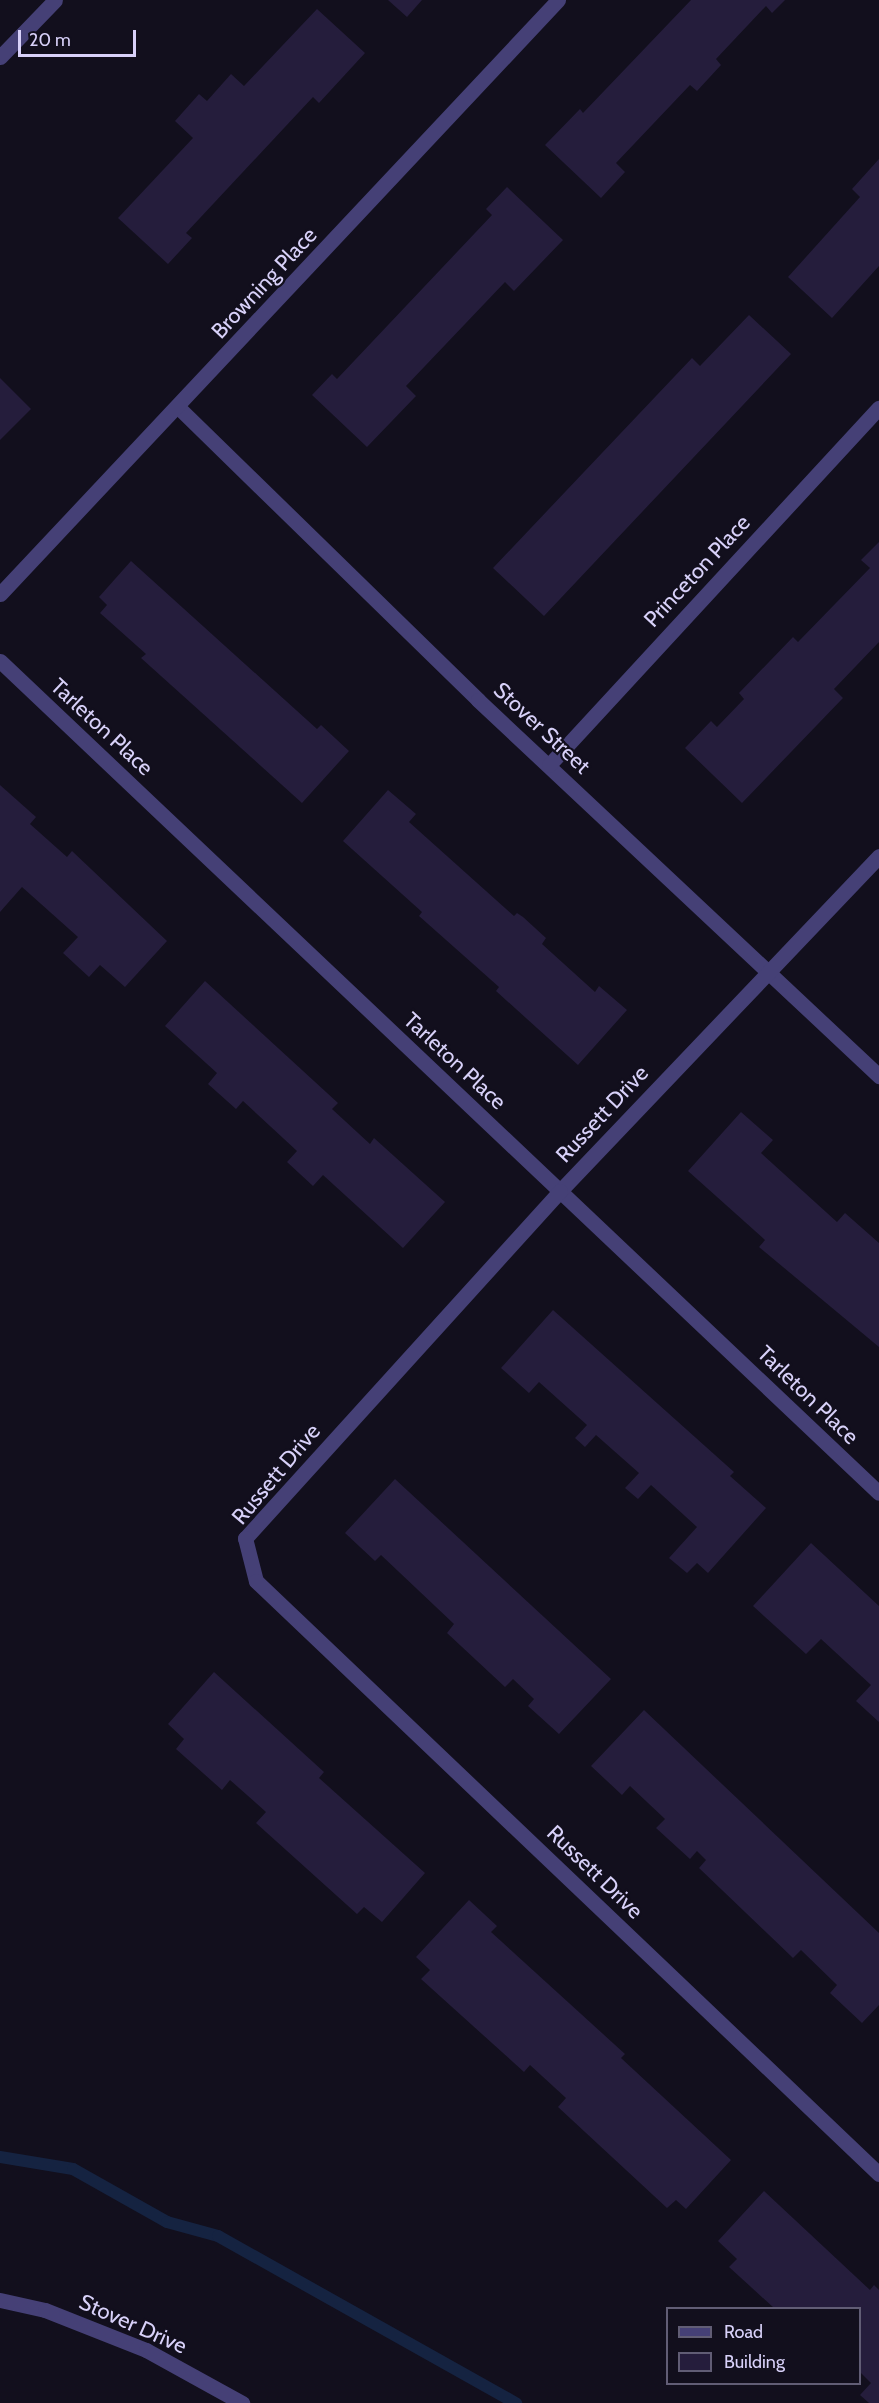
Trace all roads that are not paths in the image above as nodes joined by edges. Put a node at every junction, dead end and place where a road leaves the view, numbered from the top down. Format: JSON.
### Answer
{"nodes":[{"id":1,"x":55,"y":0,"type":"edge"},
{"id":2,"x":558,"y":0,"type":"edge"},
{"id":3,"x":0,"y":57,"type":"edge"},
{"id":4,"x":179,"y":408,"type":"junction"},
{"id":5,"x":879,"y":408,"type":"edge"},
{"id":6,"x":0,"y":594,"type":"edge"},
{"id":7,"x":0,"y":661,"type":"edge"},
{"id":8,"x":549,"y":765,"type":"junction"},
{"id":9,"x":879,"y":856,"type":"edge"},
{"id":10,"x":768,"y":970,"type":"junction"},
{"id":11,"x":879,"y":1076,"type":"edge"},
{"id":12,"x":560,"y":1191,"type":"junction"},
{"id":13,"x":879,"y":1493,"type":"edge"},
{"id":14,"x":879,"y":2174,"type":"edge"},
{"id":15,"x":0,"y":2300,"type":"edge"},
{"id":16,"x":242,"y":2403,"type":"edge"}],
"edges":[{"from":1,"to":3,"type":"street"},
{"from":2,"to":4,"type":"street","name":"Browning Place"},
{"from":4,"to":6,"type":"street","name":"Browning Place"},
{"from":4,"to":8,"type":"street","name":"Stover Street"},
{"from":5,"to":8,"type":"street","name":"Princeton Place"},
{"from":7,"to":12,"type":"street","name":"Tarleton Place"},
{"from":8,"to":10,"type":"street","name":"Stover Street"},
{"from":9,"to":10,"type":"street","name":"Russett Drive"},
{"from":10,"to":11,"type":"street","name":"Stover Street"},
{"from":10,"to":12,"type":"street","name":"Russett Drive"},
{"from":12,"to":13,"type":"street","name":"Tarleton Place"},
{"from":12,"to":14,"type":"street","name":"Russett Drive"},
{"from":15,"to":16,"type":"street","name":"Stover Drive"}]}
